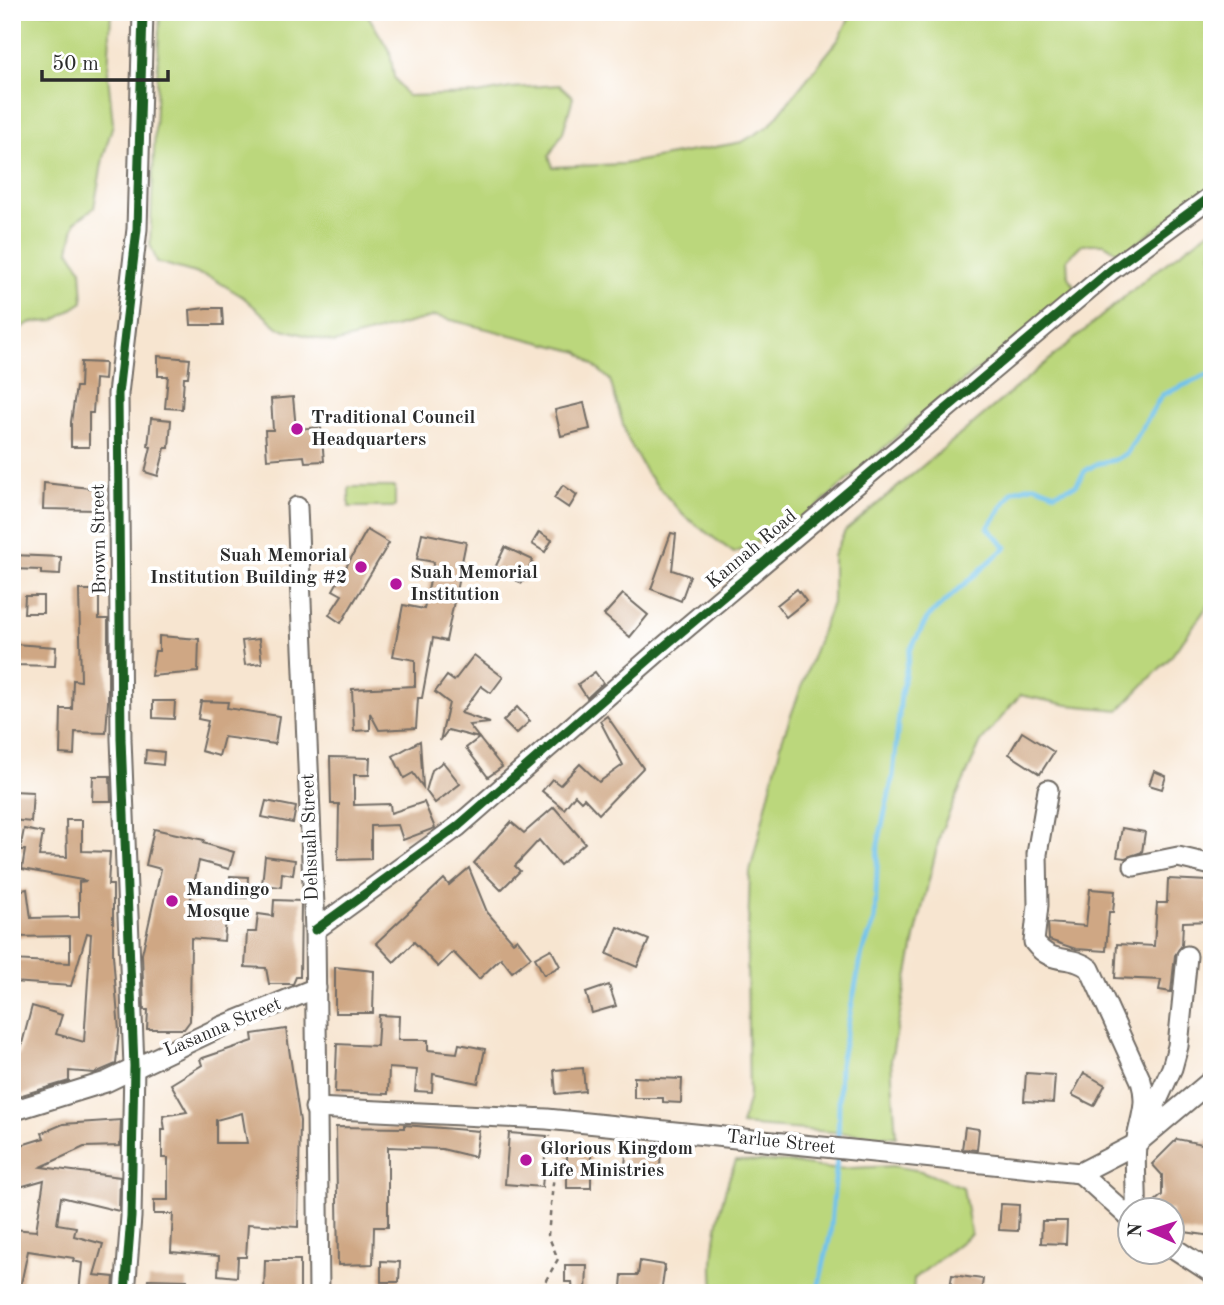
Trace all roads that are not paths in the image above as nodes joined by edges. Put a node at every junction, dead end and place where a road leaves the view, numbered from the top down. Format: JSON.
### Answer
{"nodes":[{"id":1,"x":143,"y":12,"type":"edge"},
{"id":2,"x":1212,"y":196,"type":"edge"},
{"id":3,"x":297,"y":508,"type":"dead end"},
{"id":4,"x":1048,"y":790,"type":"dead end"},
{"id":5,"x":1212,"y":865,"type":"edge"},
{"id":6,"x":1134,"y":866,"type":"dead end"},
{"id":7,"x":315,"y":930,"type":"junction"},
{"id":8,"x":1187,"y":956,"type":"dead end"},
{"id":9,"x":316,"y":988,"type":"junction"},
{"id":10,"x":134,"y":1066,"type":"junction"},
{"id":11,"x":1212,"y":1080,"type":"edge"},
{"id":12,"x":315,"y":1108,"type":"junction"},
{"id":13,"x":12,"y":1111,"type":"edge"},
{"id":14,"x":1136,"y":1144,"type":"junction"},
{"id":15,"x":1080,"y":1173,"type":"junction"},
{"id":16,"x":1136,"y":1196,"type":"edge"},
{"id":17,"x":1116,"y":1206,"type":"edge"},
{"id":18,"x":1186,"y":1257,"type":"edge"},
{"id":19,"x":1212,"y":1273,"type":"edge"},
{"id":20,"x":125,"y":1293,"type":"edge"},
{"id":21,"x":319,"y":1293,"type":"edge"}],
"edges":[{"from":1,"to":10,"type":"street","name":"Brown Street"},
{"from":2,"to":7,"type":"street","name":"Kannah Road"},
{"from":3,"to":7,"type":"street","name":"Dehsuah Street"},
{"from":4,"to":14,"type":"street"},
{"from":5,"to":6,"type":"street"},
{"from":7,"to":9,"type":"street","name":"Dehsuah Street"},
{"from":8,"to":14,"type":"street"},
{"from":9,"to":10,"type":"street","name":"Lasanna Street"},
{"from":9,"to":12,"type":"street","name":"Dehsuah Street"},
{"from":10,"to":13,"type":"street","name":"Lasanna Street"},
{"from":10,"to":20,"type":"street","name":"Brown Street"},
{"from":11,"to":14,"type":"street"},
{"from":12,"to":15,"type":"street","name":"Tarlue Street"},
{"from":12,"to":21,"type":"street","name":"Dehsuah Street"},
{"from":14,"to":15,"type":"street"},
{"from":14,"to":16,"type":"street"},
{"from":15,"to":17,"type":"street"},
{"from":18,"to":19,"type":"street"}]}
